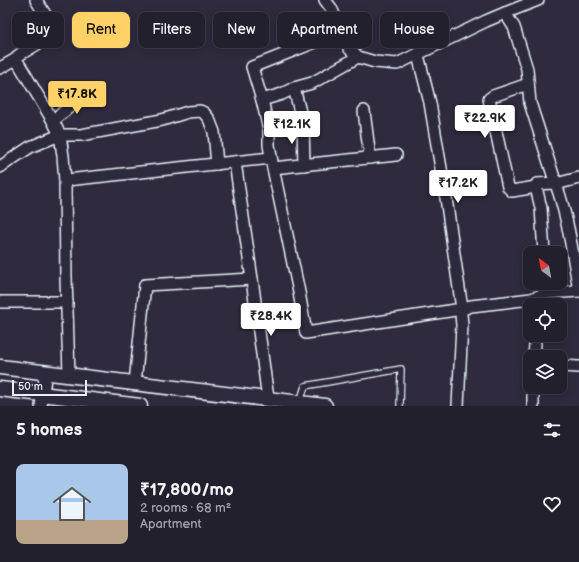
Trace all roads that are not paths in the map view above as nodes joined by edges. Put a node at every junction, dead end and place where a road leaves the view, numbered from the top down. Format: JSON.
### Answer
{"nodes":[{"id":1,"x":36,"y":0,"type":"edge"},
{"id":2,"x":325,"y":0,"type":"edge"},
{"id":3,"x":538,"y":0,"type":"edge"},
{"id":4,"x":333,"y":12,"type":"edge"},
{"id":5,"x":506,"y":13,"type":"junction"},
{"id":6,"x":301,"y":48,"type":"edge"},
{"id":7,"x":349,"y":48,"type":"edge"},
{"id":8,"x":418,"y":55,"type":"junction"},
{"id":9,"x":358,"y":57,"type":"junction"},
{"id":10,"x":16,"y":59,"type":"junction"},
{"id":11,"x":0,"y":68,"type":"edge"},
{"id":12,"x":528,"y":84,"type":"junction"},
{"id":13,"x":294,"y":88,"type":"junction"},
{"id":14,"x":90,"y":93,"type":"dead end"},
{"id":15,"x":262,"y":100,"type":"junction"},
{"id":16,"x":364,"y":111,"type":"dead end"},
{"id":17,"x":53,"y":121,"type":"junction"},
{"id":18,"x":303,"y":124,"type":"junction"},
{"id":19,"x":268,"y":130,"type":"junction"},
{"id":20,"x":60,"y":135,"type":"junction"},
{"id":21,"x":396,"y":155,"type":"dead end"},
{"id":22,"x":370,"y":158,"type":"junction"},
{"id":23,"x":235,"y":162,"type":"junction"},
{"id":24,"x":272,"y":163,"type":"junction"},
{"id":25,"x":217,"y":164,"type":"junction"},
{"id":26,"x":1,"y":165,"type":"edge"},
{"id":27,"x":304,"y":165,"type":"junction"},
{"id":28,"x":579,"y":178,"type":"edge"},
{"id":29,"x":65,"y":181,"type":"junction"},
{"id":30,"x":556,"y":184,"type":"junction"},
{"id":31,"x":536,"y":187,"type":"junction"},
{"id":32,"x":544,"y":246,"type":"edge"},
{"id":33,"x":252,"y":278,"type":"junction"},
{"id":34,"x":546,"y":290,"type":"edge"},
{"id":35,"x":567,"y":290,"type":"edge"},
{"id":36,"x":579,"y":291,"type":"edge"},
{"id":37,"x":0,"y":302,"type":"edge"},
{"id":38,"x":67,"y":302,"type":"junction"},
{"id":39,"x":462,"y":308,"type":"junction"},
{"id":40,"x":534,"y":344,"type":"dead end"},
{"id":41,"x":534,"y":350,"type":"edge"},
{"id":42,"x":567,"y":366,"type":"edge"},
{"id":43,"x":0,"y":367,"type":"edge"},
{"id":44,"x":579,"y":367,"type":"edge"},
{"id":45,"x":46,"y":372,"type":"junction"},
{"id":46,"x":69,"y":375,"type":"junction"},
{"id":47,"x":134,"y":383,"type":"junction"},
{"id":48,"x":0,"y":389,"type":"edge"},
{"id":49,"x":533,"y":394,"type":"edge"},
{"id":50,"x":268,"y":399,"type":"junction"},
{"id":51,"x":42,"y":400,"type":"edge"},
{"id":52,"x":299,"y":404,"type":"edge"},
{"id":53,"x":124,"y":405,"type":"edge"},
{"id":54,"x":140,"y":406,"type":"edge"},
{"id":55,"x":325,"y":406,"type":"edge"},
{"id":56,"x":400,"y":406,"type":"edge"},
{"id":57,"x":458,"y":406,"type":"edge"},
{"id":58,"x":533,"y":406,"type":"edge"}],
"edges":[{"from":1,"to":10,"type":"street"},
{"from":2,"to":4,"type":"street"},
{"from":3,"to":5,"type":"street"},
{"from":5,"to":8,"type":"street"},
{"from":5,"to":12,"type":"street"},
{"from":6,"to":15,"type":"street"},
{"from":7,"to":9,"type":"street"},
{"from":8,"to":9,"type":"street"},
{"from":8,"to":39,"type":"street"},
{"from":9,"to":13,"type":"street"},
{"from":10,"to":11,"type":"street"},
{"from":10,"to":17,"type":"street"},
{"from":12,"to":30,"type":"street"},
{"from":12,"to":31,"type":"street"},
{"from":13,"to":15,"type":"street"},
{"from":13,"to":18,"type":"street"},
{"from":14,"to":17,"type":"street"},
{"from":15,"to":19,"type":"street"},
{"from":16,"to":22,"type":"street"},
{"from":17,"to":20,"type":"street"},
{"from":18,"to":19,"type":"street"},
{"from":18,"to":27,"type":"street"},
{"from":19,"to":24,"type":"street"},
{"from":20,"to":25,"type":"street"},
{"from":20,"to":26,"type":"street"},
{"from":20,"to":29,"type":"street"},
{"from":21,"to":22,"type":"street"},
{"from":22,"to":27,"type":"street"},
{"from":23,"to":24,"type":"street"},
{"from":23,"to":25,"type":"street"},
{"from":23,"to":33,"type":"street"},
{"from":24,"to":27,"type":"street"},
{"from":24,"to":39,"type":"street"},
{"from":25,"to":29,"type":"street"},
{"from":28,"to":30,"type":"street"},
{"from":29,"to":38,"type":"street"},
{"from":30,"to":31,"type":"street"},
{"from":30,"to":36,"type":"street"},
{"from":31,"to":32,"type":"street"},
{"from":33,"to":47,"type":"street"},
{"from":33,"to":50,"type":"street"},
{"from":34,"to":39,"type":"street"},
{"from":35,"to":36,"type":"street"},
{"from":37,"to":38,"type":"street"},
{"from":38,"to":46,"type":"street"},
{"from":39,"to":57,"type":"street"},
{"from":40,"to":41,"type":"street"},
{"from":42,"to":44,"type":"street"},
{"from":43,"to":45,"type":"street"},
{"from":45,"to":46,"type":"street"},
{"from":45,"to":51,"type":"street"},
{"from":46,"to":47,"type":"street"},
{"from":47,"to":50,"type":"street"},
{"from":48,"to":51,"type":"street"},
{"from":49,"to":58,"type":"street"},
{"from":50,"to":52,"type":"street"},
{"from":51,"to":53,"type":"street"},
{"from":52,"to":55,"type":"street"},
{"from":52,"to":56,"type":"lane"},
{"from":53,"to":54,"type":"street"}]}
